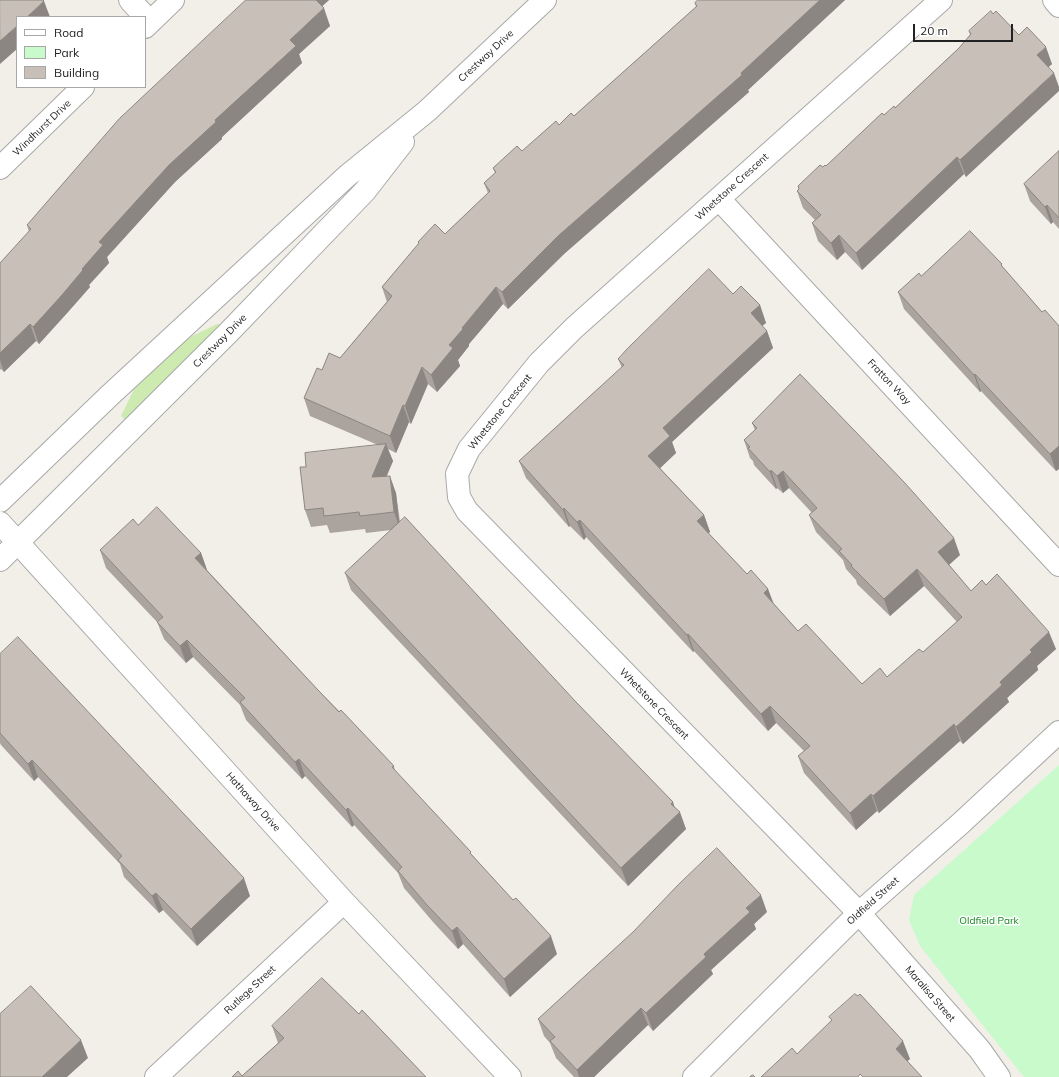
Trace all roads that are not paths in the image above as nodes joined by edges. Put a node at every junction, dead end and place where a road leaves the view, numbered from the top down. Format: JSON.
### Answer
{"nodes":[{"id":1,"x":130,"y":0,"type":"edge"},
{"id":2,"x":173,"y":0,"type":"edge"},
{"id":3,"x":545,"y":0,"type":"edge"},
{"id":4,"x":941,"y":0,"type":"edge"},
{"id":5,"x":1054,"y":0,"type":"edge"},
{"id":6,"x":1059,"y":6,"type":"edge"},
{"id":7,"x":142,"y":16,"type":"edge"},
{"id":8,"x":148,"y":24,"type":"edge"},
{"id":9,"x":82,"y":88,"type":"edge"},
{"id":10,"x":427,"y":111,"type":"junction"},
{"id":11,"x":0,"y":168,"type":"edge"},
{"id":12,"x":719,"y":199,"type":"junction"},
{"id":13,"x":0,"y":501,"type":"edge"},
{"id":14,"x":0,"y":523,"type":"edge"},
{"id":15,"x":19,"y":542,"type":"junction"},
{"id":16,"x":0,"y":560,"type":"edge"},
{"id":17,"x":1059,"y":565,"type":"edge"},
{"id":18,"x":1059,"y":732,"type":"edge"},
{"id":19,"x":344,"y":902,"type":"junction"},
{"id":20,"x":859,"y":913,"type":"junction"},
{"id":21,"x":156,"y":1077,"type":"edge"},
{"id":22,"x":510,"y":1077,"type":"edge"},
{"id":23,"x":694,"y":1077,"type":"edge"},
{"id":24,"x":999,"y":1077,"type":"edge"}],
"edges":[{"from":1,"to":7,"type":"street"},
{"from":2,"to":8,"type":"street"},
{"from":3,"to":10,"type":"street","name":"Crestway Drive"},
{"from":4,"to":12,"type":"street","name":"Whetstone Crescent"},
{"from":5,"to":6,"type":"street"},
{"from":9,"to":11,"type":"street","name":"Windhurst Drive"},
{"from":10,"to":13,"type":"street","name":"Crestway Drive"},
{"from":10,"to":15,"type":"street","name":"Crestway Drive"},
{"from":12,"to":17,"type":"street","name":"Fratton Way"},
{"from":12,"to":20,"type":"street","name":"Whetstone Crescent"},
{"from":14,"to":15,"type":"street","name":"Hathaway Drive"},
{"from":15,"to":16,"type":"street","name":"Crestway Drive"},
{"from":15,"to":19,"type":"street","name":"Hathaway Drive"},
{"from":18,"to":20,"type":"street","name":"Oldfield Street"},
{"from":19,"to":21,"type":"street","name":"Rutlege Street"},
{"from":19,"to":22,"type":"street","name":"Hathaway Drive"},
{"from":20,"to":23,"type":"street","name":"Oldfield Street"},
{"from":20,"to":24,"type":"street","name":"Maralisa Street"}]}
